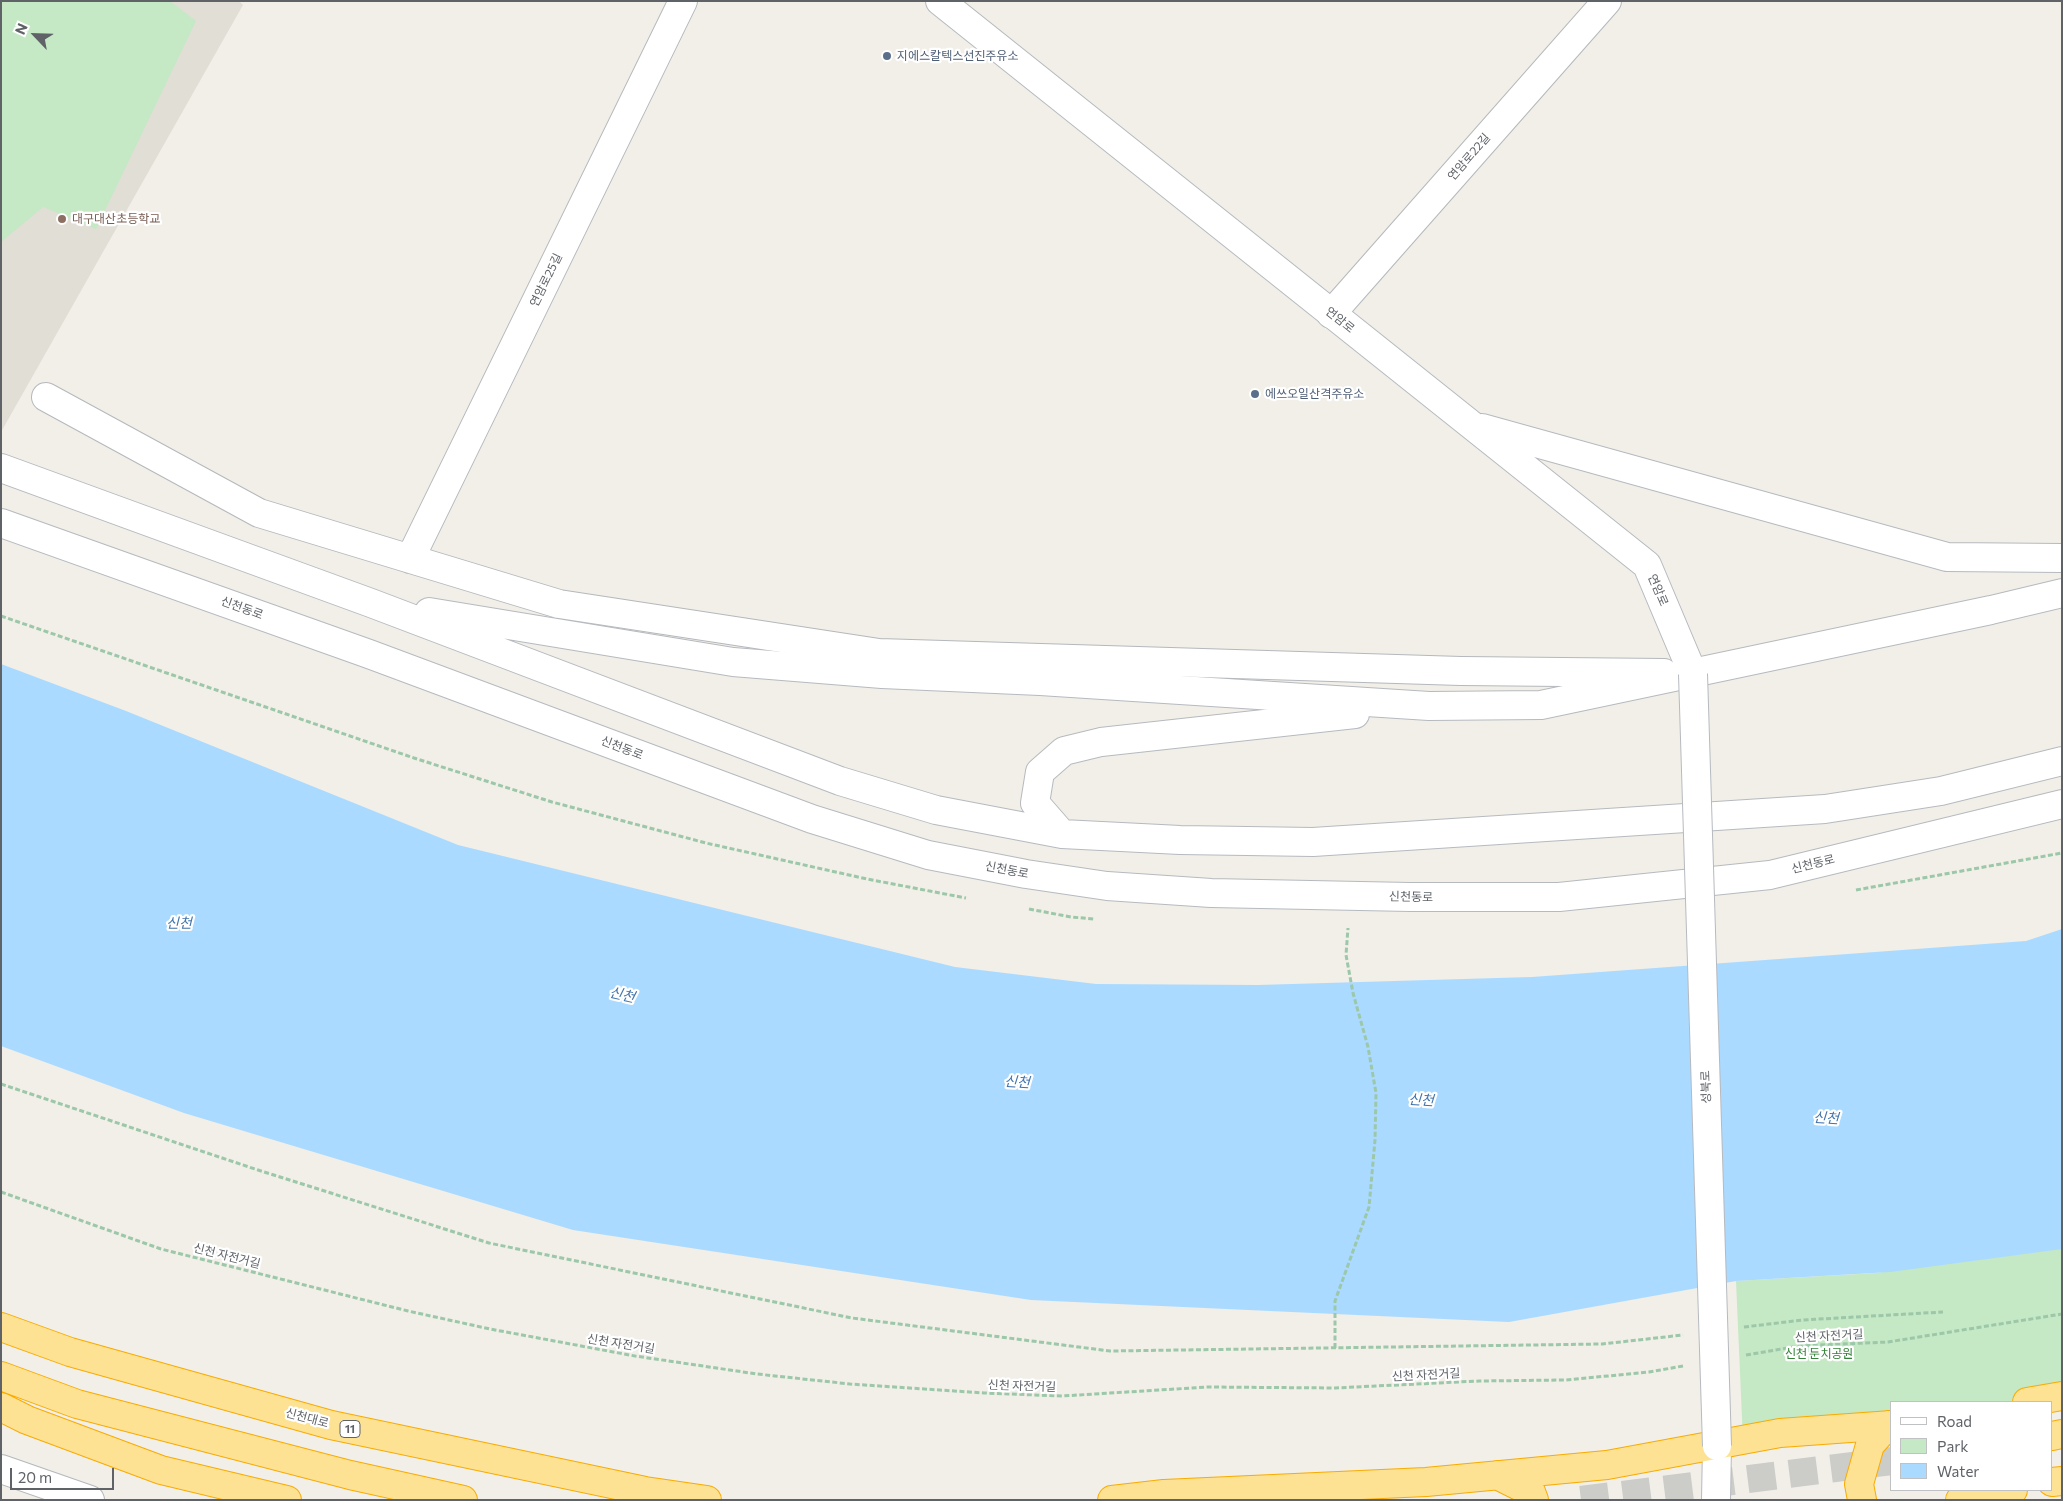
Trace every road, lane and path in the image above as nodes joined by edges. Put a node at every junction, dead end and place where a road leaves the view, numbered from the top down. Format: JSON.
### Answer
{"nodes":[{"id":1,"x":683,"y":1,"type":"edge"},
{"id":2,"x":940,"y":1,"type":"edge"},
{"id":3,"x":1607,"y":1,"type":"edge"},
{"id":4,"x":1332,"y":314,"type":"junction"},
{"id":5,"x":46,"y":397,"type":"dead end"},
{"id":6,"x":1470,"y":424,"type":"junction"},
{"id":7,"x":1,"y":468,"type":"edge"},
{"id":8,"x":1,"y":523,"type":"edge"},
{"id":9,"x":2062,"y":558,"type":"edge"},
{"id":10,"x":410,"y":559,"type":"junction"},
{"id":11,"x":2062,"y":593,"type":"edge"},
{"id":12,"x":2062,"y":601,"type":"edge"},
{"id":13,"x":371,"y":603,"type":"junction"},
{"id":14,"x":1992,"y":610,"type":"junction"},
{"id":15,"x":1693,"y":674,"type":"junction"},
{"id":16,"x":1429,"y":706,"type":"junction"},
{"id":17,"x":2062,"y":761,"type":"edge"},
{"id":18,"x":2062,"y":804,"type":"edge"},
{"id":19,"x":1062,"y":834,"type":"junction"},
{"id":20,"x":1349,"y":923,"type":"dead end"},
{"id":21,"x":1,"y":1084,"type":"edge"},
{"id":22,"x":1,"y":1192,"type":"edge"},
{"id":23,"x":1942,"y":1312,"type":"dead end"},
{"id":24,"x":2062,"y":1314,"type":"edge"},
{"id":25,"x":1,"y":1327,"type":"edge"},
{"id":26,"x":1736,"y":1328,"type":"dead end"},
{"id":27,"x":1689,"y":1334,"type":"dead end"},
{"id":28,"x":1335,"y":1348,"type":"junction"},
{"id":29,"x":1743,"y":1356,"type":"dead end"},
{"id":30,"x":1686,"y":1365,"type":"dead end"},
{"id":31,"x":1,"y":1376,"type":"edge"},
{"id":32,"x":2062,"y":1396,"type":"edge"},
{"id":33,"x":2033,"y":1401,"type":"edge"},
{"id":34,"x":1,"y":1407,"type":"edge"},
{"id":35,"x":1890,"y":1425,"type":"edge"},
{"id":36,"x":1717,"y":1446,"type":"junction"},
{"id":37,"x":1,"y":1469,"type":"edge"},
{"id":38,"x":1497,"y":1475,"type":"junction"},
{"id":39,"x":2008,"y":1491,"type":"edge"},
{"id":40,"x":90,"y":1500,"type":"edge"},
{"id":41,"x":287,"y":1500,"type":"edge"},
{"id":42,"x":463,"y":1500,"type":"edge"},
{"id":43,"x":707,"y":1500,"type":"edge"},
{"id":44,"x":1112,"y":1500,"type":"edge"},
{"id":45,"x":1534,"y":1500,"type":"edge"},
{"id":46,"x":1716,"y":1500,"type":"edge"},
{"id":47,"x":1862,"y":1500,"type":"edge"},
{"id":48,"x":1960,"y":1500,"type":"edge"}],
"edges":[{"from":1,"to":10,"type":"main road","name":"연암로25길"},
{"from":2,"to":4,"type":"main road","name":"연암로"},
{"from":3,"to":4,"type":"main road","name":"연암로22길"},
{"from":4,"to":6,"type":"main road","name":"연암로"},
{"from":5,"to":10,"type":"main road"},
{"from":6,"to":9,"type":"main road"},
{"from":6,"to":15,"type":"main road","name":"연암로"},
{"from":7,"to":13,"type":"main road"},
{"from":8,"to":18,"type":"main road","name":"신천동로"},
{"from":10,"to":15,"type":"main road"},
{"from":11,"to":14,"type":"main road"},
{"from":12,"to":14,"type":"main road"},
{"from":13,"to":16,"type":"main road"},
{"from":13,"to":19,"type":"main road"},
{"from":14,"to":15,"type":"main road"},
{"from":15,"to":16,"type":"main road"},
{"from":15,"to":36,"type":"main road","name":"성북로","bridge":true},
{"from":16,"to":19,"type":"main road"},
{"from":17,"to":19,"type":"main road"},
{"from":20,"to":28,"type":"path"},
{"from":21,"to":28,"type":"path"},
{"from":22,"to":30,"type":"path","name":"신천 자전거길"},
{"from":23,"to":26,"type":"path"},
{"from":24,"to":29,"type":"path","name":"신천 자전거길"},
{"from":25,"to":43,"type":"highway","name":"신천대로","number":"11"},
{"from":27,"to":28,"type":"path"},
{"from":31,"to":42,"type":"highway"},
{"from":32,"to":33,"type":"highway"},
{"from":34,"to":41,"type":"highway"},
{"from":35,"to":36,"type":"highway"},
{"from":35,"to":47,"type":"highway"},
{"from":36,"to":38,"type":"highway"},
{"from":36,"to":46,"type":"main road","name":"성북로"},
{"from":37,"to":40,"type":"main road"},
{"from":38,"to":44,"type":"highway"},
{"from":38,"to":45,"type":"highway"},
{"from":39,"to":48,"type":"highway"}]}
